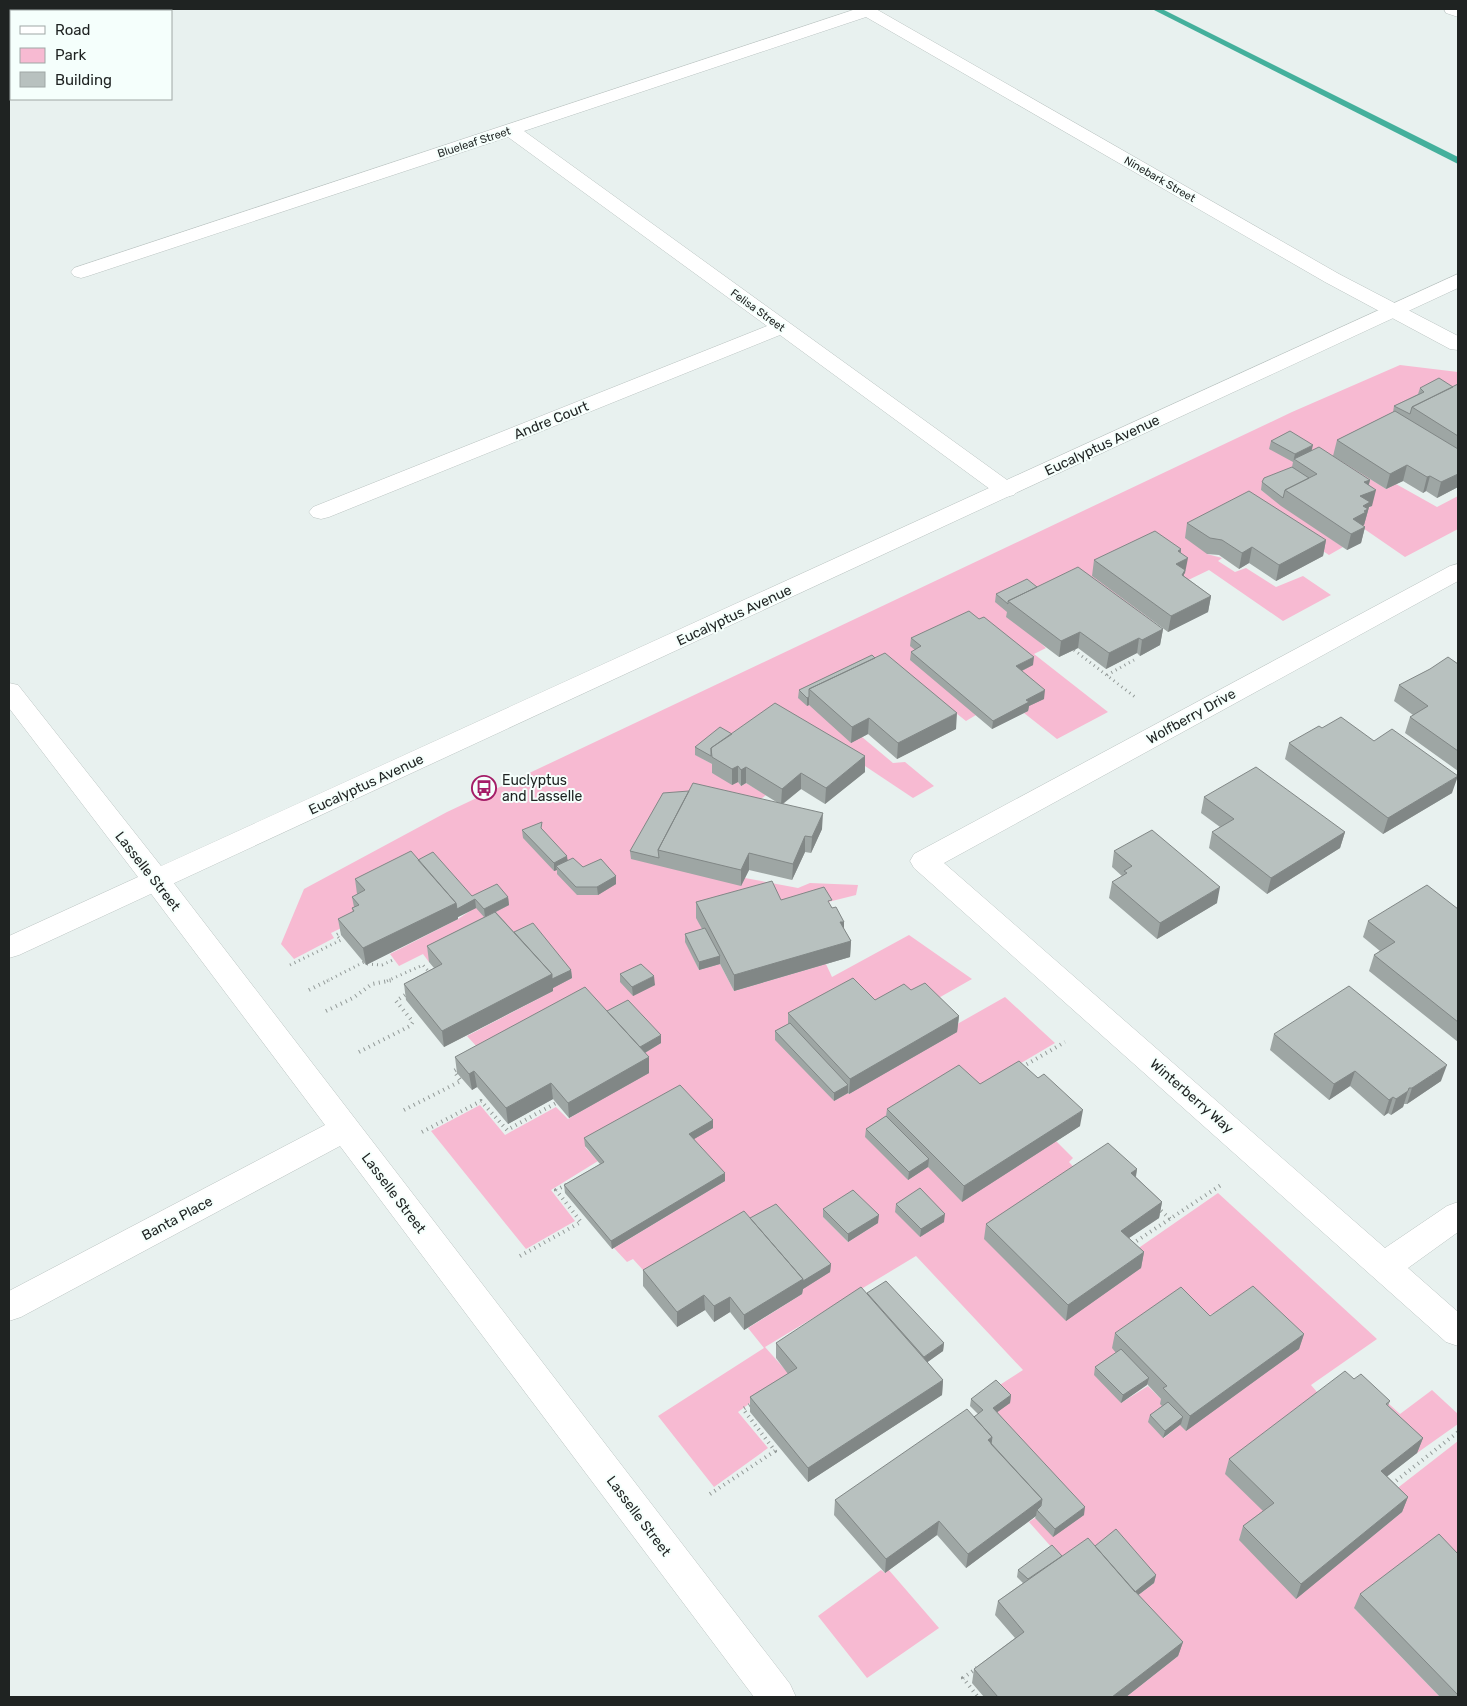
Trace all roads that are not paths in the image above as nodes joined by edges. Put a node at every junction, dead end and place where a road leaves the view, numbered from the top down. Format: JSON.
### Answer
{"nodes":[{"id":1,"x":1452,"y":9,"type":"edge"},
{"id":2,"x":866,"y":10,"type":"edge"},
{"id":3,"x":1458,"y":12,"type":"edge"},
{"id":4,"x":511,"y":130,"type":"junction"},
{"id":5,"x":81,"y":272,"type":"dead end"},
{"id":6,"x":1458,"y":280,"type":"edge"},
{"id":7,"x":1394,"y":310,"type":"junction"},
{"id":8,"x":782,"y":327,"type":"junction"},
{"id":9,"x":1458,"y":344,"type":"edge"},
{"id":10,"x":1006,"y":490,"type":"junction"},
{"id":11,"x":320,"y":512,"type":"dead end"},
{"id":12,"x":1458,"y":571,"type":"edge"},
{"id":13,"x":9,"y":691,"type":"edge"},
{"id":14,"x":924,"y":861,"type":"joint"},
{"id":15,"x":156,"y":880,"type":"junction"},
{"id":16,"x":9,"y":948,"type":"edge"},
{"id":17,"x":345,"y":1129,"type":"junction"},
{"id":18,"x":1458,"y":1215,"type":"edge"},
{"id":19,"x":1385,"y":1266,"type":"junction"},
{"id":20,"x":9,"y":1307,"type":"edge"},
{"id":21,"x":1458,"y":1332,"type":"edge"},
{"id":22,"x":777,"y":1697,"type":"edge"}],
"edges":[{"from":1,"to":3,"type":"street"},
{"from":2,"to":4,"type":"street","name":"Blueleaf Street"},
{"from":2,"to":7,"type":"street","name":"Ninebark Street"},
{"from":4,"to":5,"type":"street","name":"Blueleaf Street"},
{"from":4,"to":8,"type":"street","name":"Felisa Street"},
{"from":6,"to":7,"type":"street","name":"Eucalyptus Avenue"},
{"from":7,"to":9,"type":"street","name":"Ninebark Street"},
{"from":7,"to":10,"type":"street","name":"Eucalyptus Avenue"},
{"from":8,"to":10,"type":"street","name":"Felisa Street"},
{"from":8,"to":11,"type":"street","name":"Andre Court"},
{"from":10,"to":15,"type":"street","name":"Eucalyptus Avenue"},
{"from":12,"to":14,"type":"street","name":"Wolfberry Drive"},
{"from":13,"to":15,"type":"street","name":"Lasselle Street"},
{"from":14,"to":19,"type":"street","name":"Winterberry Way"},
{"from":15,"to":16,"type":"street","name":"Eucalyptus Avenue"},
{"from":15,"to":17,"type":"street","name":"Lasselle Street"},
{"from":17,"to":20,"type":"street","name":"Banta Place"},
{"from":17,"to":22,"type":"street","name":"Lasselle Street"},
{"from":18,"to":19,"type":"street"},
{"from":19,"to":21,"type":"street","name":"Winterberry Way"}]}
